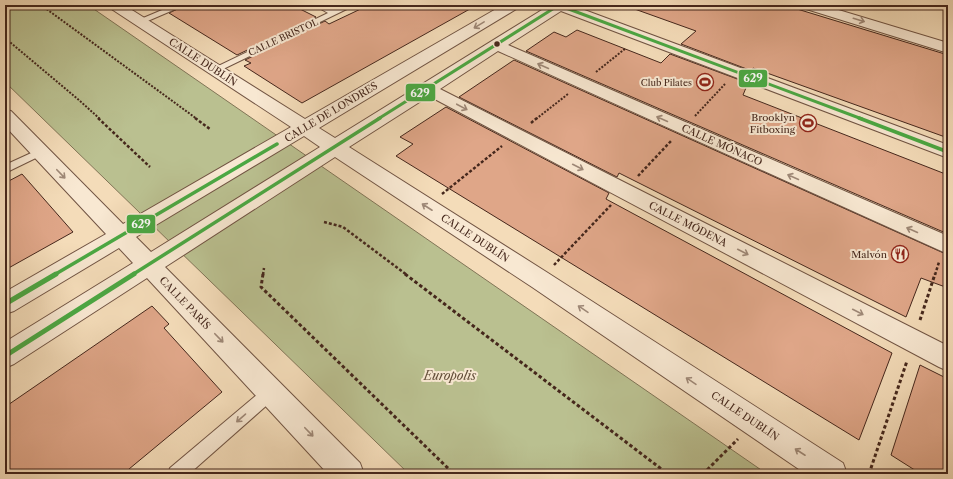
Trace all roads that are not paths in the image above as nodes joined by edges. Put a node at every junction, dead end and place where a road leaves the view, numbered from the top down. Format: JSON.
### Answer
{"nodes":[{"id":1,"x":116,"y":5,"type":"edge"},
{"id":2,"x":181,"y":5,"type":"edge"},
{"id":3,"x":318,"y":5,"type":"edge"},
{"id":4,"x":351,"y":5,"type":"edge"},
{"id":5,"x":513,"y":5,"type":"edge"},
{"id":6,"x":559,"y":5,"type":"edge"},
{"id":7,"x":808,"y":5,"type":"edge"},
{"id":8,"x":334,"y":13,"type":"junction"},
{"id":9,"x":140,"y":21,"type":"junction"},
{"id":10,"x":496,"y":45,"type":"junction"},
{"id":11,"x":948,"y":48,"type":"edge"},
{"id":12,"x":214,"y":70,"type":"junction"},
{"id":13,"x":428,"y":89,"type":"junction"},
{"id":14,"x":5,"y":115,"type":"edge"},
{"id":15,"x":303,"y":128,"type":"junction"},
{"id":16,"x":334,"y":148,"type":"junction"},
{"id":17,"x":40,"y":152,"type":"junction"},
{"id":18,"x":948,"y":152,"type":"edge"},
{"id":19,"x":5,"y":169,"type":"edge"},
{"id":20,"x":120,"y":236,"type":"junction"},
{"id":21,"x":948,"y":245,"type":"edge"},
{"id":22,"x":148,"y":265,"type":"junction"},
{"id":23,"x":5,"y":304,"type":"edge"},
{"id":24,"x":5,"y":356,"type":"edge"},
{"id":25,"x":948,"y":359,"type":"edge"},
{"id":26,"x":270,"y":392,"type":"junction"},
{"id":27,"x":176,"y":474,"type":"edge"},
{"id":28,"x":349,"y":474,"type":"edge"},
{"id":29,"x":832,"y":474,"type":"edge"}],
"edges":[{"from":1,"to":9,"type":"street","name":"CALLE DUBLÍN"},
{"from":2,"to":9,"type":"lane"},
{"from":3,"to":8,"type":"lane"},
{"from":4,"to":8,"type":"lane","name":"CALLE BRISTOL"},
{"from":5,"to":15,"type":"street","name":"CALLE DE LONDRES","one_way":true},
{"from":6,"to":10,"type":"street"},
{"from":6,"to":18,"type":"street"},
{"from":7,"to":11,"type":"street","one_way":true},
{"from":8,"to":12,"type":"lane","name":"CALLE BRISTOL"},
{"from":9,"to":12,"type":"street","name":"CALLE DUBLÍN"},
{"from":10,"to":13,"type":"street"},
{"from":21,"to":10,"type":"street","name":"CALLE MÓNACO","one_way":true},
{"from":12,"to":15,"type":"street","name":"CALLE DUBLÍN"},
{"from":13,"to":16,"type":"street"},
{"from":13,"to":25,"type":"street","name":"CALLE MÓDENA","one_way":true},
{"from":14,"to":17,"type":"street","name":"CALLE PARÍS"},
{"from":15,"to":16,"type":"street","name":"CALLE DUBLÍN"},
{"from":15,"to":20,"type":"street","name":"CALLE DE LONDRES"},
{"from":16,"to":22,"type":"street"},
{"from":29,"to":16,"type":"street","name":"CALLE DUBLÍN","one_way":true},
{"from":17,"to":19,"type":"lane"},
{"from":17,"to":20,"type":"street","name":"CALLE PARÍS","one_way":true},
{"from":20,"to":22,"type":"street","name":"CALLE PARÍS"},
{"from":20,"to":23,"type":"street","name":"CALLE DE LONDRES"},
{"from":22,"to":24,"type":"street"},
{"from":22,"to":26,"type":"street","name":"CALLE PARÍS","one_way":true},
{"from":26,"to":27,"type":"lane","one_way":true},
{"from":26,"to":28,"type":"street","name":"CALLE PARÍS","one_way":true}]}
